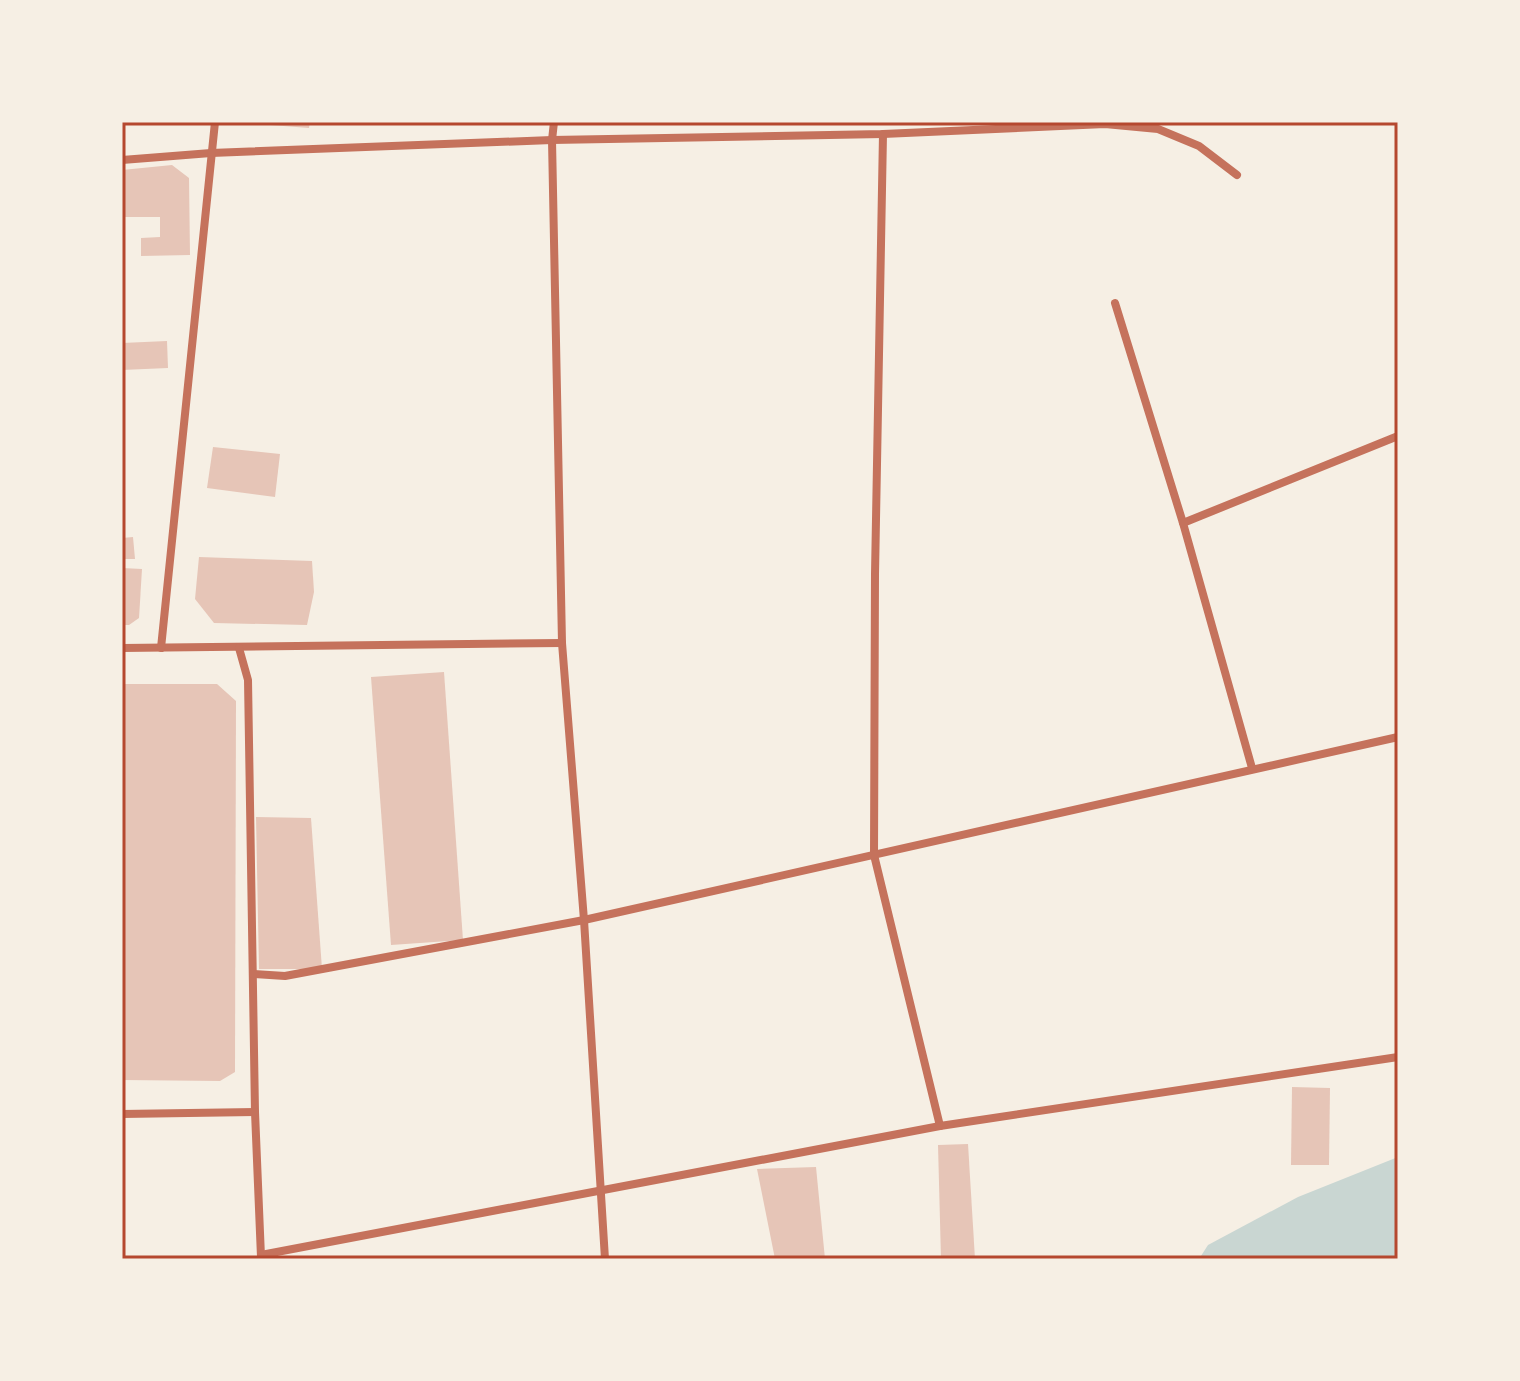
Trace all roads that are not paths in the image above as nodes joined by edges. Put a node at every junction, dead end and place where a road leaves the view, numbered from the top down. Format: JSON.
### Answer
{"nodes":[{"id":1,"x":215,"y":122,"type":"edge"},
{"id":2,"x":554,"y":122,"type":"edge"},
{"id":3,"x":883,"y":134,"type":"junction"},
{"id":4,"x":552,"y":140,"type":"junction"},
{"id":5,"x":211,"y":153,"type":"junction"},
{"id":6,"x":122,"y":160,"type":"edge"},
{"id":7,"x":1237,"y":175,"type":"dead end"},
{"id":8,"x":1115,"y":303,"type":"dead end"},
{"id":9,"x":1398,"y":436,"type":"edge"},
{"id":10,"x":1183,"y":523,"type":"junction"},
{"id":11,"x":562,"y":643,"type":"junction"},
{"id":12,"x":122,"y":648,"type":"edge"},
{"id":13,"x":161,"y":648,"type":"junction"},
{"id":14,"x":239,"y":648,"type":"junction"},
{"id":15,"x":1398,"y":737,"type":"edge"},
{"id":16,"x":1252,"y":768,"type":"junction"},
{"id":17,"x":874,"y":855,"type":"junction"},
{"id":18,"x":584,"y":920,"type":"junction"},
{"id":19,"x":253,"y":974,"type":"junction"},
{"id":20,"x":1398,"y":1057,"type":"edge"},
{"id":21,"x":255,"y":1112,"type":"junction"},
{"id":22,"x":122,"y":1114,"type":"edge"},
{"id":23,"x":940,"y":1126,"type":"junction"},
{"id":24,"x":601,"y":1192,"type":"junction"},
{"id":25,"x":261,"y":1257,"type":"edge"},
{"id":26,"x":605,"y":1259,"type":"edge"}],
"edges":[{"from":1,"to":5,"type":"street"},
{"from":2,"to":4,"type":"street"},
{"from":3,"to":4,"type":"street"},
{"from":3,"to":7,"type":"street"},
{"from":3,"to":17,"type":"street"},
{"from":4,"to":5,"type":"street"},
{"from":4,"to":11,"type":"street"},
{"from":5,"to":6,"type":"street"},
{"from":5,"to":13,"type":"street"},
{"from":8,"to":10,"type":"street"},
{"from":9,"to":10,"type":"street"},
{"from":10,"to":16,"type":"street"},
{"from":11,"to":14,"type":"street"},
{"from":11,"to":18,"type":"street"},
{"from":12,"to":13,"type":"street"},
{"from":13,"to":14,"type":"street"},
{"from":14,"to":19,"type":"street"},
{"from":15,"to":16,"type":"street"},
{"from":16,"to":17,"type":"street"},
{"from":17,"to":18,"type":"street"},
{"from":17,"to":23,"type":"street"},
{"from":18,"to":19,"type":"street"},
{"from":18,"to":24,"type":"street"},
{"from":19,"to":21,"type":"street"},
{"from":20,"to":23,"type":"street"},
{"from":21,"to":22,"type":"street"},
{"from":21,"to":25,"type":"street"},
{"from":23,"to":24,"type":"street"},
{"from":24,"to":25,"type":"street"},
{"from":24,"to":26,"type":"street"}]}
